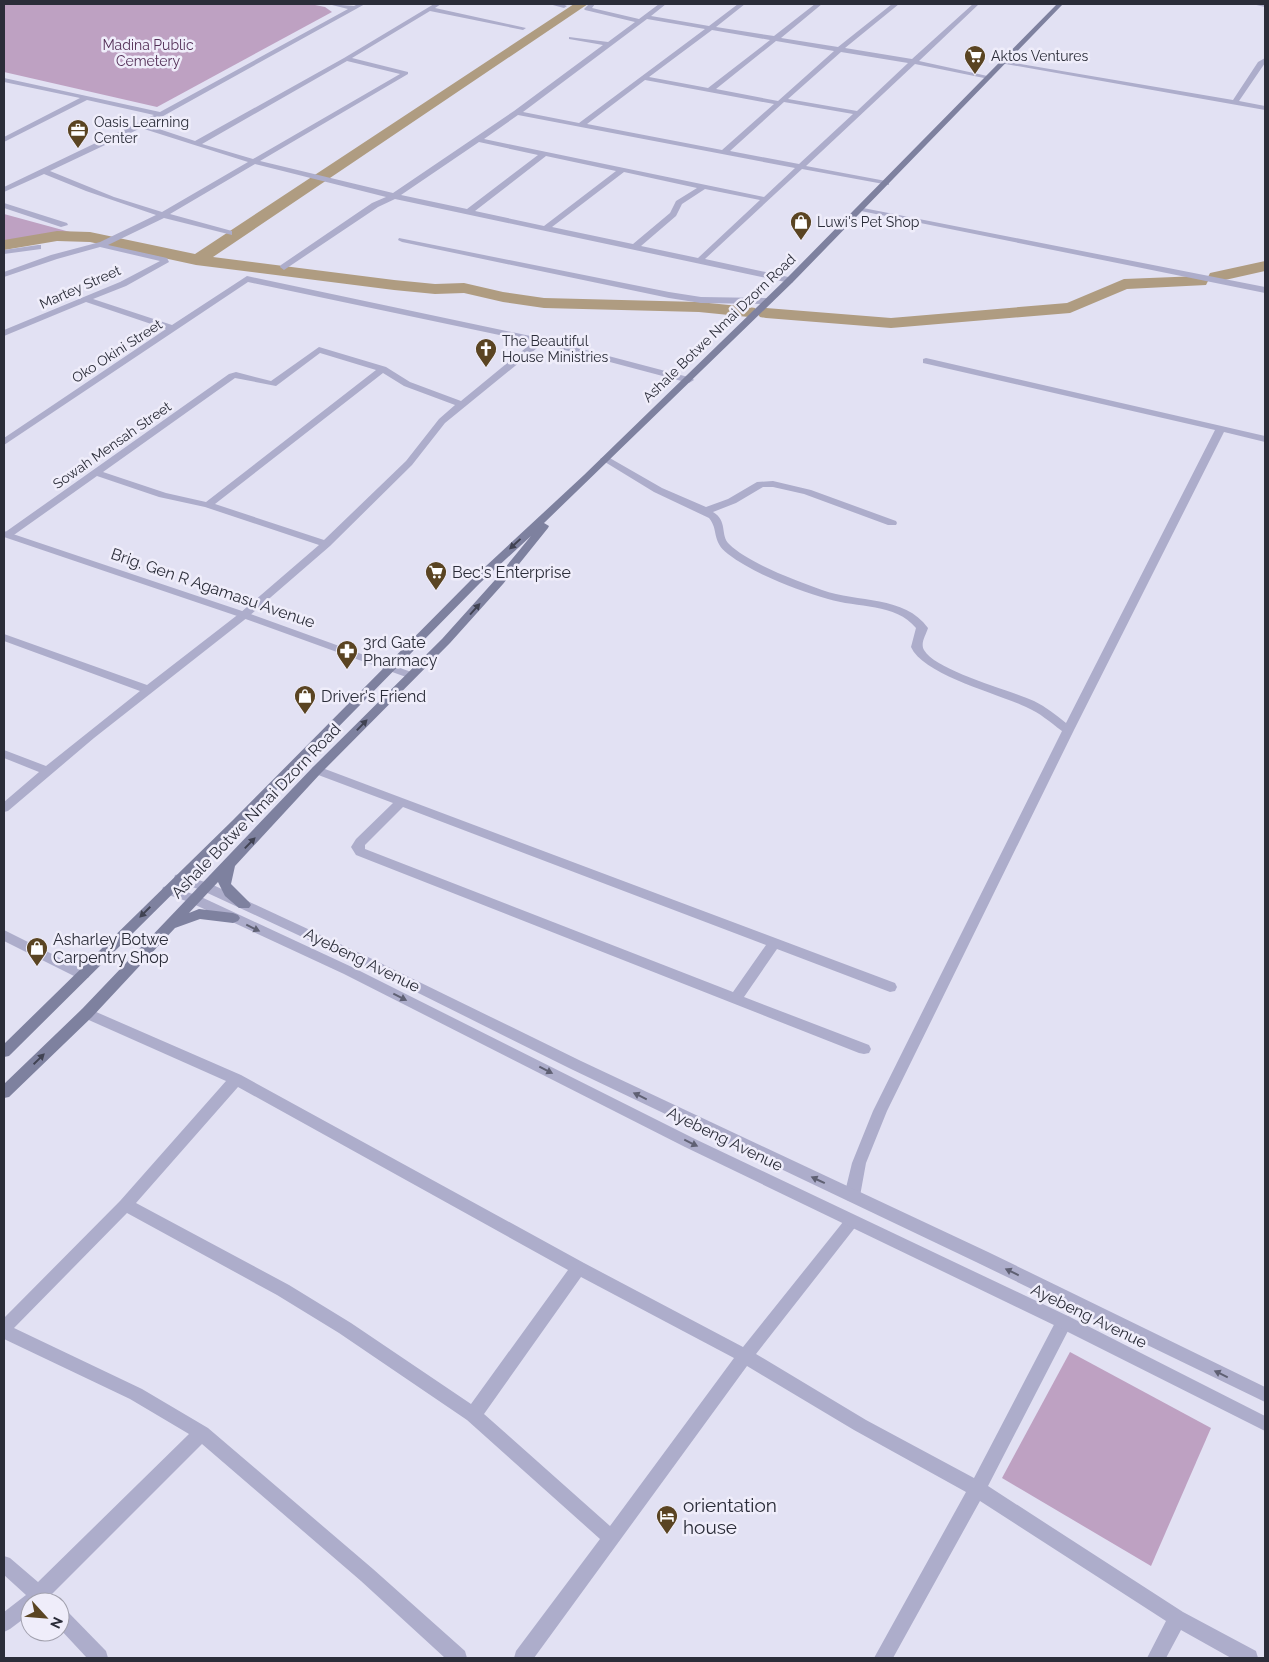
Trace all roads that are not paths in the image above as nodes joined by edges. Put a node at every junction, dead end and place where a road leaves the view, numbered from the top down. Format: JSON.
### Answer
{"nodes":[{"id":1,"x":331,"y":4,"type":"edge"},
{"id":2,"x":362,"y":4,"type":"edge"},
{"id":3,"x":438,"y":4,"type":"edge"},
{"id":4,"x":552,"y":4,"type":"edge"},
{"id":5,"x":592,"y":4,"type":"edge"},
{"id":6,"x":663,"y":4,"type":"edge"},
{"id":7,"x":742,"y":4,"type":"edge"},
{"id":8,"x":820,"y":4,"type":"edge"},
{"id":9,"x":896,"y":4,"type":"edge"},
{"id":10,"x":976,"y":4,"type":"edge"},
{"id":11,"x":1060,"y":4,"type":"edge"},
{"id":12,"x":1255,"y":4,"type":"edge"},
{"id":13,"x":1265,"y":5,"type":"edge"},
{"id":14,"x":564,"y":6,"type":"dead end"},
{"id":15,"x":354,"y":8,"type":"junction"},
{"id":16,"x":429,"y":9,"type":"junction"},
{"id":17,"x":643,"y":19,"type":"junction"},
{"id":18,"x":523,"y":28,"type":"dead end"},
{"id":19,"x":710,"y":28,"type":"junction"},
{"id":20,"x":571,"y":38,"type":"dead end"},
{"id":21,"x":774,"y":39,"type":"junction"},
{"id":22,"x":607,"y":44,"type":"junction"},
{"id":23,"x":840,"y":49,"type":"junction"},
{"id":24,"x":346,"y":59,"type":"junction"},
{"id":25,"x":1265,"y":60,"type":"edge"},
{"id":26,"x":915,"y":62,"type":"junction"},
{"id":27,"x":1003,"y":62,"type":"junction"},
{"id":28,"x":989,"y":77,"type":"junction"},
{"id":29,"x":644,"y":78,"type":"junction"},
{"id":30,"x":4,"y":80,"type":"edge"},
{"id":31,"x":18,"y":83,"type":"junction"},
{"id":32,"x":4,"y":90,"type":"edge"},
{"id":33,"x":710,"y":90,"type":"junction"},
{"id":34,"x":86,"y":98,"type":"junction"},
{"id":35,"x":780,"y":101,"type":"junction"},
{"id":36,"x":1235,"y":102,"type":"junction"},
{"id":37,"x":1265,"y":108,"type":"edge"},
{"id":38,"x":517,"y":112,"type":"junction"},
{"id":39,"x":857,"y":112,"type":"junction"},
{"id":40,"x":161,"y":114,"type":"junction"},
{"id":41,"x":141,"y":125,"type":"junction"},
{"id":42,"x":581,"y":125,"type":"junction"},
{"id":43,"x":4,"y":140,"type":"edge"},
{"id":44,"x":478,"y":140,"type":"junction"},
{"id":45,"x":196,"y":144,"type":"junction"},
{"id":46,"x":724,"y":152,"type":"junction"},
{"id":47,"x":544,"y":154,"type":"junction"},
{"id":48,"x":255,"y":162,"type":"junction"},
{"id":49,"x":800,"y":166,"type":"junction"},
{"id":50,"x":624,"y":170,"type":"junction"},
{"id":51,"x":44,"y":171,"type":"junction"},
{"id":52,"x":886,"y":183,"type":"junction"},
{"id":53,"x":705,"y":186,"type":"junction"},
{"id":54,"x":4,"y":190,"type":"edge"},
{"id":55,"x":394,"y":196,"type":"junction"},
{"id":56,"x":764,"y":198,"type":"junction"},
{"id":57,"x":4,"y":205,"type":"edge"},
{"id":58,"x":861,"y":209,"type":"junction"},
{"id":59,"x":469,"y":212,"type":"junction"},
{"id":60,"x":161,"y":216,"type":"junction"},
{"id":61,"x":64,"y":225,"type":"dead end"},
{"id":62,"x":546,"y":228,"type":"junction"},
{"id":63,"x":229,"y":234,"type":"dead end"},
{"id":64,"x":402,"y":240,"type":"dead end"},
{"id":65,"x":102,"y":245,"type":"junction"},
{"id":66,"x":38,"y":247,"type":"dead end"},
{"id":67,"x":635,"y":247,"type":"junction"},
{"id":68,"x":4,"y":252,"type":"edge"},
{"id":69,"x":699,"y":261,"type":"junction"},
{"id":70,"x":284,"y":267,"type":"dead end"},
{"id":71,"x":4,"y":275,"type":"edge"},
{"id":72,"x":790,"y":280,"type":"junction"},
{"id":73,"x":1265,"y":290,"type":"edge"},
{"id":74,"x":87,"y":300,"type":"junction"},
{"id":75,"x":770,"y":301,"type":"junction"},
{"id":76,"x":174,"y":329,"type":"junction"},
{"id":77,"x":4,"y":333,"type":"edge"},
{"id":78,"x":540,"y":341,"type":"junction"},
{"id":79,"x":926,"y":361,"type":"dead end"},
{"id":80,"x":383,"y":369,"type":"junction"},
{"id":81,"x":689,"y":380,"type":"junction"},
{"id":82,"x":463,"y":405,"type":"junction"},
{"id":83,"x":1221,"y":430,"type":"junction"},
{"id":84,"x":1265,"y":439,"type":"edge"},
{"id":85,"x":4,"y":442,"type":"edge"},
{"id":86,"x":605,"y":459,"type":"junction"},
{"id":87,"x":97,"y":473,"type":"junction"},
{"id":88,"x":564,"y":500,"type":"junction"},
{"id":89,"x":208,"y":505,"type":"junction"},
{"id":90,"x":705,"y":511,"type":"junction"},
{"id":91,"x":892,"y":523,"type":"dead end"},
{"id":92,"x":6,"y":534,"type":"edge"},
{"id":93,"x":326,"y":544,"type":"junction"},
{"id":94,"x":244,"y":614,"type":"junction"},
{"id":95,"x":4,"y":637,"type":"edge"},
{"id":96,"x":390,"y":668,"type":"junction"},
{"id":97,"x":410,"y":675,"type":"junction"},
{"id":98,"x":149,"y":690,"type":"junction"},
{"id":99,"x":1068,"y":730,"type":"junction"},
{"id":100,"x":4,"y":754,"type":"edge"},
{"id":101,"x":317,"y":770,"type":"junction"},
{"id":102,"x":47,"y":771,"type":"junction"},
{"id":103,"x":401,"y":802,"type":"junction"},
{"id":104,"x":4,"y":808,"type":"edge"},
{"id":105,"x":233,"y":860,"type":"junction"},
{"id":106,"x":180,"y":878,"type":"junction"},
{"id":107,"x":206,"y":888,"type":"junction"},
{"id":108,"x":168,"y":890,"type":"junction"},
{"id":109,"x":194,"y":899,"type":"junction"},
{"id":110,"x":244,"y":905,"type":"junction"},
{"id":111,"x":233,"y":918,"type":"junction"},
{"id":112,"x":170,"y":925,"type":"junction"},
{"id":113,"x":4,"y":935,"type":"edge"},
{"id":114,"x":775,"y":942,"type":"junction"},
{"id":115,"x":83,"y":975,"type":"junction"},
{"id":116,"x":890,"y":987,"type":"dead end"},
{"id":117,"x":734,"y":1000,"type":"junction"},
{"id":118,"x":87,"y":1013,"type":"junction"},
{"id":119,"x":864,"y":1049,"type":"dead end"},
{"id":120,"x":4,"y":1052,"type":"edge"},
{"id":121,"x":236,"y":1079,"type":"junction"},
{"id":122,"x":4,"y":1093,"type":"edge"},
{"id":123,"x":852,"y":1196,"type":"junction"},
{"id":124,"x":125,"y":1205,"type":"junction"},
{"id":125,"x":852,"y":1221,"type":"junction"},
{"id":126,"x":578,"y":1268,"type":"junction"},
{"id":127,"x":1064,"y":1322,"type":"junction"},
{"id":128,"x":4,"y":1329,"type":"edge"},
{"id":129,"x":745,"y":1356,"type":"junction"},
{"id":130,"x":1265,"y":1396,"type":"edge"},
{"id":131,"x":473,"y":1415,"type":"junction"},
{"id":132,"x":1265,"y":1424,"type":"edge"},
{"id":133,"x":202,"y":1433,"type":"junction"},
{"id":134,"x":978,"y":1490,"type":"junction"},
{"id":135,"x":611,"y":1538,"type":"junction"},
{"id":136,"x":4,"y":1564,"type":"edge"},
{"id":137,"x":30,"y":1592,"type":"edge"},
{"id":138,"x":45,"y":1592,"type":"edge"},
{"id":139,"x":20,"y":1612,"type":"edge"},
{"id":140,"x":1177,"y":1618,"type":"junction"},
{"id":141,"x":4,"y":1623,"type":"edge"},
{"id":142,"x":70,"y":1627,"type":"edge"},
{"id":143,"x":99,"y":1658,"type":"edge"},
{"id":144,"x":458,"y":1658,"type":"edge"},
{"id":145,"x":523,"y":1658,"type":"edge"},
{"id":146,"x":883,"y":1658,"type":"edge"},
{"id":147,"x":1156,"y":1658,"type":"edge"},
{"id":148,"x":1248,"y":1658,"type":"edge"}],
"edges":[{"from":1,"to":15,"type":"street"},
{"from":2,"to":15,"type":"street"},
{"from":3,"to":16,"type":"street"},
{"from":4,"to":14,"type":"street"},
{"from":5,"to":17,"type":"street"},
{"from":6,"to":17,"type":"street"},
{"from":7,"to":19,"type":"street"},
{"from":8,"to":21,"type":"street"},
{"from":9,"to":23,"type":"street"},
{"from":10,"to":26,"type":"street"},
{"from":11,"to":27,"type":"main road","name":"Ashale Botwe Nmai Dzorn Road"},
{"from":12,"to":13,"type":"street"},
{"from":15,"to":40,"type":"street"},
{"from":16,"to":18,"type":"street"},
{"from":16,"to":24,"type":"street"},
{"from":17,"to":19,"type":"street"},
{"from":17,"to":22,"type":"street"},
{"from":19,"to":21,"type":"street"},
{"from":19,"to":29,"type":"street"},
{"from":20,"to":22,"type":"street"},
{"from":21,"to":23,"type":"street"},
{"from":21,"to":33,"type":"street"},
{"from":22,"to":38,"type":"street"},
{"from":23,"to":26,"type":"street"},
{"from":23,"to":35,"type":"street"},
{"from":24,"to":45,"type":"street"},
{"from":24,"to":48,"type":"street"},
{"from":25,"to":36,"type":"street"},
{"from":26,"to":28,"type":"street"},
{"from":26,"to":39,"type":"street"},
{"from":27,"to":28,"type":"main road","name":"Ashale Botwe Nmai Dzorn Road"},
{"from":27,"to":36,"type":"street"},
{"from":28,"to":52,"type":"main road","name":"Ashale Botwe Nmai Dzorn Road"},
{"from":29,"to":33,"type":"street"},
{"from":29,"to":42,"type":"street"},
{"from":30,"to":31,"type":"street"},
{"from":31,"to":32,"type":"street"},
{"from":31,"to":34,"type":"street"},
{"from":33,"to":35,"type":"street"},
{"from":34,"to":40,"type":"street"},
{"from":34,"to":43,"type":"street"},
{"from":35,"to":39,"type":"street"},
{"from":35,"to":46,"type":"street"},
{"from":36,"to":37,"type":"street"},
{"from":38,"to":42,"type":"street"},
{"from":38,"to":44,"type":"street"},
{"from":39,"to":49,"type":"street"},
{"from":40,"to":41,"type":"street"},
{"from":41,"to":45,"type":"street"},
{"from":41,"to":51,"type":"street"},
{"from":42,"to":46,"type":"street"},
{"from":44,"to":47,"type":"street"},
{"from":44,"to":55,"type":"street"},
{"from":45,"to":48,"type":"street"},
{"from":46,"to":49,"type":"street"},
{"from":47,"to":50,"type":"street"},
{"from":47,"to":59,"type":"street"},
{"from":48,"to":55,"type":"street"},
{"from":48,"to":60,"type":"street"},
{"from":49,"to":52,"type":"street"},
{"from":49,"to":56,"type":"street"},
{"from":50,"to":53,"type":"street"},
{"from":50,"to":62,"type":"street"},
{"from":51,"to":54,"type":"street"},
{"from":51,"to":60,"type":"street"},
{"from":52,"to":58,"type":"main road","name":"Ashale Botwe Nmai Dzorn Road"},
{"from":53,"to":56,"type":"street"},
{"from":53,"to":67,"type":"street"},
{"from":55,"to":59,"type":"street"},
{"from":55,"to":70,"type":"street"},
{"from":56,"to":69,"type":"street"},
{"from":57,"to":61,"type":"street"},
{"from":58,"to":72,"type":"main road","name":"Ashale Botwe Nmai Dzorn Road"},
{"from":58,"to":73,"type":"street"},
{"from":59,"to":62,"type":"street"},
{"from":60,"to":63,"type":"street"},
{"from":60,"to":65,"type":"street"},
{"from":62,"to":67,"type":"street"},
{"from":64,"to":75,"type":"street"},
{"from":65,"to":71,"type":"street"},
{"from":65,"to":74,"type":"street","name":"Martey Street"},
{"from":66,"to":68,"type":"street"},
{"from":67,"to":69,"type":"street"},
{"from":69,"to":72,"type":"street"},
{"from":72,"to":75,"type":"main road","name":"Ashale Botwe Nmai Dzorn Road"},
{"from":74,"to":76,"type":"street"},
{"from":74,"to":77,"type":"street","name":"Martey Street"},
{"from":75,"to":81,"type":"main road","name":"Ashale Botwe Nmai Dzorn Road"},
{"from":76,"to":78,"type":"street","name":"Oko Okini Street"},
{"from":76,"to":85,"type":"street","name":"Oko Okini Street"},
{"from":78,"to":81,"type":"street"},
{"from":78,"to":82,"type":"street"},
{"from":79,"to":83,"type":"street"},
{"from":80,"to":82,"type":"street"},
{"from":80,"to":87,"type":"street","name":"Sowah Mensah Street"},
{"from":80,"to":89,"type":"street"},
{"from":81,"to":86,"type":"main road","name":"Ashale Botwe Nmai Dzorn Road"},
{"from":82,"to":93,"type":"street"},
{"from":83,"to":84,"type":"street"},
{"from":83,"to":99,"type":"street"},
{"from":86,"to":88,"type":"main road","name":"Ashale Botwe Nmai Dzorn Road"},
{"from":86,"to":90,"type":"street"},
{"from":87,"to":89,"type":"street"},
{"from":87,"to":92,"type":"street","name":"Sowah Mensah Street"},
{"from":88,"to":96,"type":"main road","name":"Ashale Botwe Nmai Dzorn Road","one_way":true},
{"from":97,"to":88,"type":"main road","name":"Ashale Botwe Nmai Dzorn Road","one_way":true},
{"from":89,"to":93,"type":"street"},
{"from":90,"to":91,"type":"street"},
{"from":90,"to":99,"type":"street"},
{"from":92,"to":94,"type":"street","name":"Brig. Gen R Agamasu Avenue"},
{"from":93,"to":94,"type":"street"},
{"from":94,"to":96,"type":"street","name":"Brig. Gen R Agamasu Avenue"},
{"from":94,"to":98,"type":"street"},
{"from":95,"to":98,"type":"street"},
{"from":96,"to":97,"type":"street","name":"Brig. Gen R Agamasu Avenue"},
{"from":96,"to":106,"type":"main road","name":"Ashale Botwe Nmai Dzorn Road"},
{"from":101,"to":97,"type":"main road","name":"Ashale Botwe Nmai Dzorn Road","one_way":true},
{"from":98,"to":102,"type":"street"},
{"from":99,"to":123,"type":"street"},
{"from":100,"to":102,"type":"street"},
{"from":101,"to":103,"type":"street"},
{"from":105,"to":101,"type":"main road","name":"Ashale Botwe Nmai Dzorn Road","one_way":true},
{"from":102,"to":104,"type":"street"},
{"from":103,"to":114,"type":"street"},
{"from":103,"to":117,"type":"street"},
{"from":105,"to":107,"type":"main road","name":"Ashale Botwe Nmai Dzorn Road"},
{"from":105,"to":110,"type":"main road"},
{"from":106,"to":107,"type":"street","name":"Ayebeng Avenue"},
{"from":106,"to":108,"type":"main road","name":"Ashale Botwe Nmai Dzorn Road"},
{"from":107,"to":109,"type":"main road","name":"Ashale Botwe Nmai Dzorn Road"},
{"from":107,"to":110,"type":"street","name":"Ayebeng Avenue"},
{"from":108,"to":109,"type":"street","name":"Ayebeng Avenue"},
{"from":108,"to":115,"type":"main road","name":"Ashale Botwe Nmai Dzorn Road","one_way":true},
{"from":109,"to":111,"type":"street","name":"Ayebeng Avenue"},
{"from":109,"to":112,"type":"main road","name":"Ashale Botwe Nmai Dzorn Road"},
{"from":123,"to":110,"type":"street","name":"Ayebeng Avenue","one_way":true},
{"from":111,"to":112,"type":"main road"},
{"from":111,"to":125,"type":"street","name":"Ayebeng Avenue","one_way":true},
{"from":112,"to":118,"type":"main road","name":"Ashale Botwe Nmai Dzorn Road"},
{"from":113,"to":115,"type":"street"},
{"from":114,"to":116,"type":"street"},
{"from":114,"to":117,"type":"street"},
{"from":115,"to":120,"type":"main road","name":"Ashale Botwe Nmai Dzorn Road"},
{"from":117,"to":119,"type":"street"},
{"from":118,"to":121,"type":"street"},
{"from":122,"to":118,"type":"main road","name":"Ashale Botwe Nmai Dzorn Road","one_way":true},
{"from":121,"to":124,"type":"street"},
{"from":121,"to":126,"type":"street"},
{"from":130,"to":123,"type":"street","name":"Ayebeng Avenue","one_way":true},
{"from":124,"to":128,"type":"street"},
{"from":124,"to":131,"type":"street"},
{"from":125,"to":127,"type":"street","name":"Ayebeng Avenue"},
{"from":125,"to":129,"type":"street"},
{"from":126,"to":129,"type":"street"},
{"from":126,"to":131,"type":"street"},
{"from":127,"to":132,"type":"street","name":"Ayebeng Avenue"},
{"from":127,"to":134,"type":"street"},
{"from":128,"to":133,"type":"street"},
{"from":129,"to":134,"type":"street"},
{"from":129,"to":135,"type":"street"},
{"from":131,"to":135,"type":"street"},
{"from":133,"to":138,"type":"street"},
{"from":133,"to":144,"type":"street"},
{"from":134,"to":140,"type":"street"},
{"from":134,"to":146,"type":"street"},
{"from":135,"to":145,"type":"street"},
{"from":136,"to":137,"type":"street"},
{"from":139,"to":141,"type":"street"},
{"from":140,"to":147,"type":"street"},
{"from":140,"to":148,"type":"street"},
{"from":142,"to":143,"type":"street"}]}
